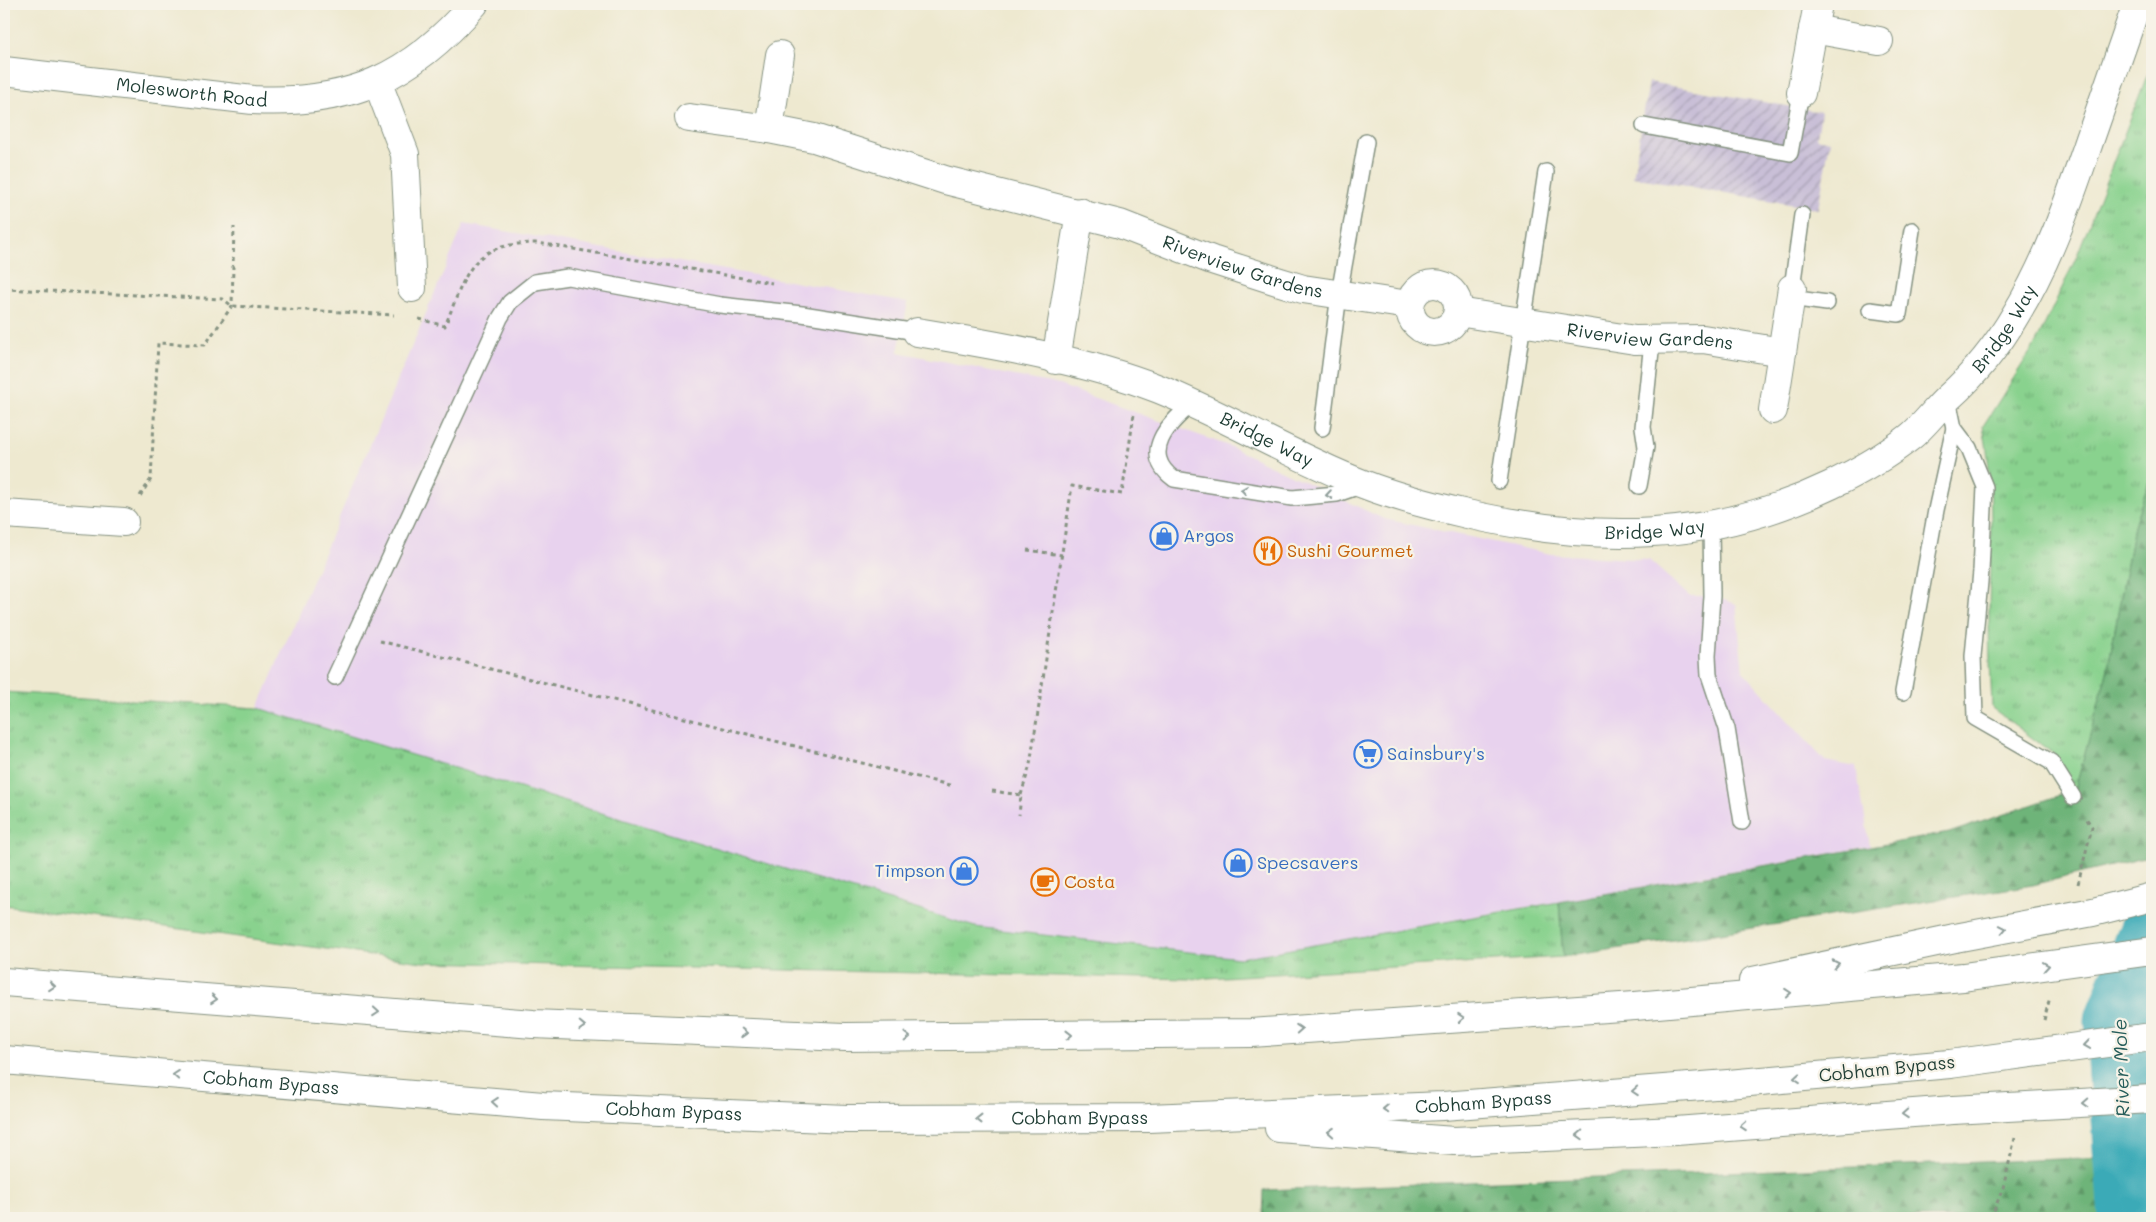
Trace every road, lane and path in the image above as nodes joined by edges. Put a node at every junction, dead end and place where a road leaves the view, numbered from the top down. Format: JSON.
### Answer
{"nodes":[{"id":1,"x":474,"y":4,"type":"edge"},
{"id":2,"x":2137,"y":4,"type":"edge"},
{"id":3,"x":1815,"y":16,"type":"edge"},
{"id":4,"x":1879,"y":41,"type":"dead end"},
{"id":5,"x":780,"y":55,"type":"dead end"},
{"id":6,"x":4,"y":71,"type":"edge"},
{"id":7,"x":377,"y":81,"type":"junction"},
{"id":8,"x":1801,"y":93,"type":"joint"},
{"id":9,"x":689,"y":118,"type":"dead end"},
{"id":10,"x":1644,"y":126,"type":"dead end"},
{"id":11,"x":769,"y":129,"type":"junction"},
{"id":12,"x":1366,"y":142,"type":"dead end"},
{"id":13,"x":1546,"y":172,"type":"dead end"},
{"id":14,"x":1080,"y":212,"type":"junction"},
{"id":15,"x":1802,"y":215,"type":"dead end"},
{"id":16,"x":234,"y":227,"type":"dead end"},
{"id":17,"x":1912,"y":230,"type":"dead end"},
{"id":18,"x":782,"y":285,"type":"dead end"},
{"id":19,"x":412,"y":288,"type":"dead end"},
{"id":20,"x":4,"y":289,"type":"edge"},
{"id":21,"x":1791,"y":293,"type":"junction"},
{"id":22,"x":1339,"y":294,"type":"junction"},
{"id":23,"x":1827,"y":303,"type":"dead end"},
{"id":24,"x":232,"y":306,"type":"junction"},
{"id":25,"x":1870,"y":310,"type":"dead end"},
{"id":26,"x":401,"y":315,"type":"dead end"},
{"id":27,"x":411,"y":316,"type":"dead end"},
{"id":28,"x":1523,"y":322,"type":"junction"},
{"id":29,"x":917,"y":332,"type":"joint"},
{"id":30,"x":1652,"y":342,"type":"junction"},
{"id":31,"x":1782,"y":352,"type":"junction"},
{"id":32,"x":1056,"y":360,"type":"junction"},
{"id":33,"x":1948,"y":398,"type":"junction"},
{"id":34,"x":1192,"y":404,"type":"junction"},
{"id":35,"x":1135,"y":407,"type":"dead end"},
{"id":36,"x":1773,"y":410,"type":"dead end"},
{"id":37,"x":1322,"y":428,"type":"dead end"},
{"id":38,"x":1954,"y":428,"type":"junction"},
{"id":39,"x":1499,"y":481,"type":"dead end"},
{"id":40,"x":1364,"y":485,"type":"junction"},
{"id":41,"x":1640,"y":486,"type":"dead end"},
{"id":42,"x":4,"y":514,"type":"edge"},
{"id":43,"x":124,"y":522,"type":"joint"},
{"id":44,"x":1711,"y":526,"type":"junction"},
{"id":45,"x":1027,"y":550,"type":"dead end"},
{"id":46,"x":1062,"y":555,"type":"junction"},
{"id":47,"x":355,"y":634,"type":"junction"},
{"id":48,"x":335,"y":677,"type":"dead end"},
{"id":49,"x":1903,"y":692,"type":"dead end"},
{"id":50,"x":953,"y":786,"type":"dead end"},
{"id":51,"x":992,"y":791,"type":"dead end"},
{"id":52,"x":1021,"y":795,"type":"junction"},
{"id":53,"x":2073,"y":798,"type":"joint"},
{"id":54,"x":1018,"y":815,"type":"dead end"},
{"id":55,"x":1742,"y":822,"type":"dead end"},
{"id":56,"x":2075,"y":894,"type":"dead end"},
{"id":57,"x":2152,"y":897,"type":"edge"},
{"id":58,"x":2152,"y":951,"type":"edge"},
{"id":59,"x":4,"y":982,"type":"edge"},
{"id":60,"x":2052,"y":989,"type":"dead end"},
{"id":61,"x":1634,"y":1006,"type":"junction"},
{"id":62,"x":2042,"y":1027,"type":"dead end"},
{"id":63,"x":2152,"y":1037,"type":"edge"},
{"id":64,"x":4,"y":1060,"type":"edge"},
{"id":65,"x":2152,"y":1099,"type":"edge"},
{"id":66,"x":1148,"y":1118,"type":"junction"},
{"id":67,"x":2017,"y":1131,"type":"dead end"},
{"id":68,"x":1991,"y":1218,"type":"edge"}],
"edges":[{"from":1,"to":7,"type":"main road","name":"Molesworth Road"},
{"from":2,"to":33,"type":"main road","name":"Bridge Way"},
{"from":3,"to":4,"type":"main road"},
{"from":3,"to":8,"type":"main road"},
{"from":5,"to":11,"type":"main road"},
{"from":6,"to":7,"type":"main road","name":"Molesworth Road"},
{"from":7,"to":19,"type":"main road"},
{"from":8,"to":10,"type":"lane"},
{"from":9,"to":11,"type":"main road","name":"Riverview Gardens"},
{"from":11,"to":14,"type":"main road","name":"Riverview Gardens"},
{"from":12,"to":22,"type":"lane"},
{"from":13,"to":28,"type":"lane"},
{"from":14,"to":22,"type":"main road","name":"Riverview Gardens"},
{"from":14,"to":32,"type":"main road"},
{"from":15,"to":21,"type":"lane"},
{"from":16,"to":24,"type":"path"},
{"from":17,"to":25,"type":"lane"},
{"from":18,"to":27,"type":"path"},
{"from":20,"to":24,"type":"path"},
{"from":21,"to":23,"type":"lane"},
{"from":21,"to":31,"type":"main road"},
{"from":22,"to":28,"type":"main road","name":"Riverview Gardens"},
{"from":22,"to":37,"type":"lane"},
{"from":24,"to":26,"type":"path"},
{"from":24,"to":43,"type":"path"},
{"from":28,"to":30,"type":"main road","name":"Riverview Gardens"},
{"from":28,"to":39,"type":"lane"},
{"from":29,"to":32,"type":"main road","name":"Bridge Way"},
{"from":29,"to":47,"type":"lane"},
{"from":30,"to":31,"type":"main road","name":"Riverview Gardens"},
{"from":30,"to":41,"type":"lane"},
{"from":31,"to":36,"type":"main road"},
{"from":32,"to":34,"type":"main road","name":"Bridge Way"},
{"from":33,"to":38,"type":"lane"},
{"from":33,"to":44,"type":"main road","name":"Bridge Way"},
{"from":34,"to":40,"type":"main road","name":"Bridge Way"},
{"from":40,"to":34,"type":"lane","one_way":true},
{"from":35,"to":46,"type":"path"},
{"from":38,"to":49,"type":"lane"},
{"from":38,"to":53,"type":"lane"},
{"from":40,"to":44,"type":"main road","name":"Bridge Way"},
{"from":42,"to":43,"type":"main road"},
{"from":44,"to":55,"type":"lane"},
{"from":45,"to":46,"type":"path"},
{"from":46,"to":52,"type":"path"},
{"from":47,"to":48,"type":"lane"},
{"from":47,"to":50,"type":"path"},
{"from":51,"to":52,"type":"path"},
{"from":52,"to":54,"type":"path"},
{"from":53,"to":56,"type":"path"},
{"from":61,"to":57,"type":"main road","one_way":true,"bridge":true},
{"from":61,"to":58,"type":"main road","one_way":true,"bridge":true},
{"from":59,"to":61,"type":"main road","one_way":true},
{"from":60,"to":62,"type":"path"},
{"from":63,"to":66,"type":"main road","name":"Cobham Bypass","one_way":true,"bridge":true},
{"from":66,"to":64,"type":"main road","name":"Cobham Bypass","one_way":true},
{"from":65,"to":66,"type":"main road","one_way":true,"bridge":true},
{"from":67,"to":68,"type":"path"}]}
